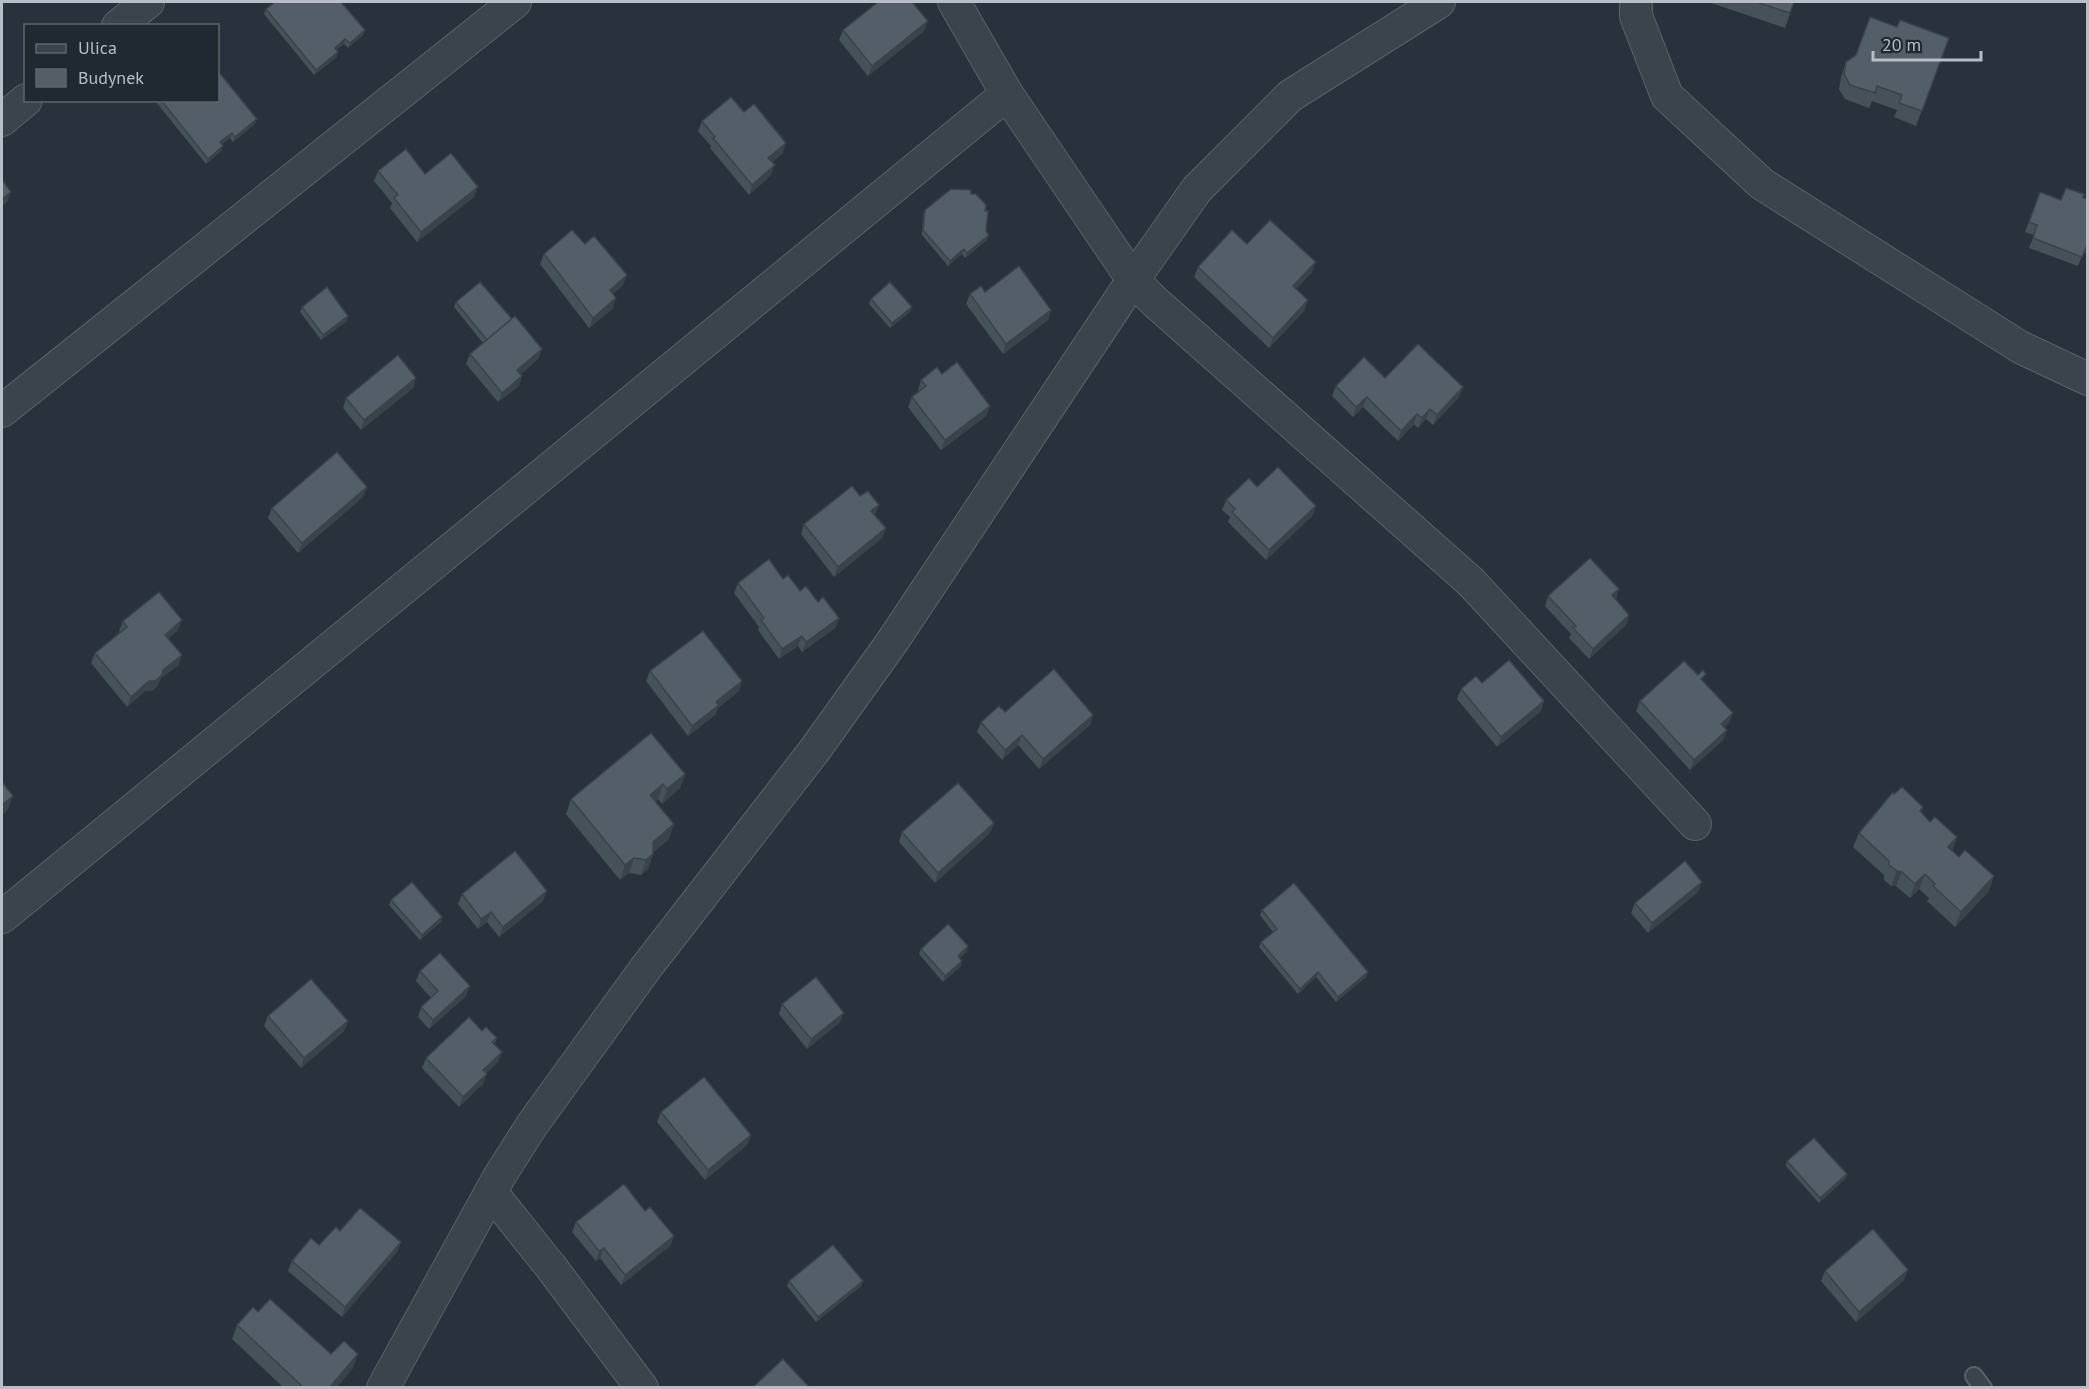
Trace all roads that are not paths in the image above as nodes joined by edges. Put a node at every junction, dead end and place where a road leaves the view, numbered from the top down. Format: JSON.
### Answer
{"nodes":[{"id":1,"x":148,"y":2,"type":"edge"},
{"id":2,"x":515,"y":2,"type":"edge"},
{"id":3,"x":954,"y":2,"type":"edge"},
{"id":4,"x":1439,"y":2,"type":"edge"},
{"id":5,"x":1636,"y":2,"type":"edge"},
{"id":6,"x":120,"y":24,"type":"edge"},
{"id":7,"x":1007,"y":93,"type":"junction"},
{"id":8,"x":24,"y":102,"type":"edge"},
{"id":9,"x":2,"y":120,"type":"edge"},
{"id":10,"x":1133,"y":280,"type":"junction"},
{"id":11,"x":2088,"y":379,"type":"edge"},
{"id":12,"x":2,"y":411,"type":"edge"},
{"id":13,"x":1695,"y":824,"type":"dead end"},
{"id":14,"x":2,"y":917,"type":"edge"},
{"id":15,"x":491,"y":1192,"type":"junction"},
{"id":16,"x":384,"y":1388,"type":"edge"},
{"id":17,"x":642,"y":1388,"type":"edge"}],
"edges":[{"from":1,"to":6,"type":"street"},
{"from":2,"to":12,"type":"street"},
{"from":3,"to":7,"type":"street"},
{"from":4,"to":10,"type":"street"},
{"from":5,"to":11,"type":"street"},
{"from":7,"to":10,"type":"street"},
{"from":7,"to":14,"type":"street"},
{"from":8,"to":9,"type":"street"},
{"from":10,"to":13,"type":"street"},
{"from":10,"to":15,"type":"street"},
{"from":15,"to":16,"type":"street"},
{"from":15,"to":17,"type":"street"}]}
